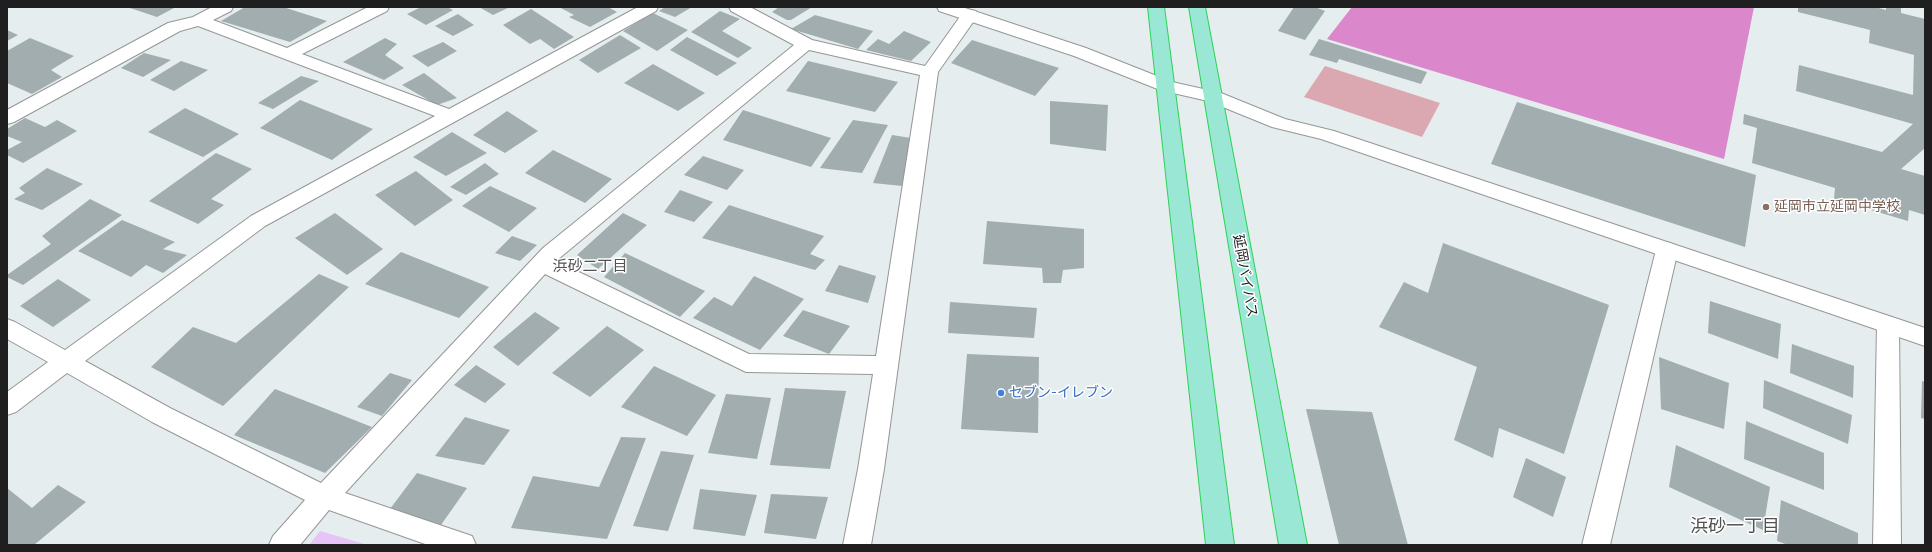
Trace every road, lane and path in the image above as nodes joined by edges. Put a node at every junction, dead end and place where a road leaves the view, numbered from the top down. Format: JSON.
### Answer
{"nodes":[{"id":1,"x":225,"y":7,"type":"edge"},
{"id":2,"x":381,"y":7,"type":"edge"},
{"id":3,"x":650,"y":7,"type":"edge"},
{"id":4,"x":737,"y":7,"type":"edge"},
{"id":5,"x":945,"y":7,"type":"edge"},
{"id":6,"x":1156,"y":7,"type":"edge"},
{"id":7,"x":1197,"y":7,"type":"edge"},
{"id":8,"x":970,"y":15,"type":"junction"},
{"id":9,"x":199,"y":21,"type":"junction"},
{"id":10,"x":806,"y":44,"type":"junction"},
{"id":11,"x":288,"y":54,"type":"junction"},
{"id":12,"x":929,"y":72,"type":"junction"},
{"id":13,"x":1166,"y":86,"type":"junction"},
{"id":14,"x":1214,"y":97,"type":"junction"},
{"id":15,"x":452,"y":116,"type":"junction"},
{"id":16,"x":7,"y":118,"type":"edge"},
{"id":17,"x":1667,"y":250,"type":"junction"},
{"id":18,"x":542,"y":262,"type":"junction"},
{"id":19,"x":1888,"y":325,"type":"junction"},
{"id":20,"x":7,"y":328,"type":"edge"},
{"id":21,"x":1925,"y":337,"type":"edge"},
{"id":22,"x":65,"y":361,"type":"junction"},
{"id":23,"x":886,"y":365,"type":"junction"},
{"id":24,"x":7,"y":405,"type":"edge"},
{"id":25,"x":324,"y":497,"type":"junction"},
{"id":26,"x":283,"y":545,"type":"edge"},
{"id":27,"x":462,"y":545,"type":"edge"},
{"id":28,"x":857,"y":545,"type":"edge"},
{"id":29,"x":1220,"y":545,"type":"edge"},
{"id":30,"x":1293,"y":545,"type":"edge"},
{"id":31,"x":1596,"y":545,"type":"edge"},
{"id":32,"x":1887,"y":545,"type":"edge"}],
"edges":[{"from":1,"to":9,"type":"street"},
{"from":2,"to":11,"type":"street"},
{"from":3,"to":15,"type":"street"},
{"from":4,"to":10,"type":"street"},
{"from":5,"to":8,"type":"street"},
{"from":6,"to":13,"type":"highway"},
{"from":7,"to":14,"type":"highway","name":"延岡バイパス"},
{"from":8,"to":12,"type":"street"},
{"from":8,"to":13,"type":"street"},
{"from":9,"to":11,"type":"street"},
{"from":9,"to":16,"type":"street"},
{"from":10,"to":12,"type":"street"},
{"from":10,"to":18,"type":"street"},
{"from":11,"to":15,"type":"street"},
{"from":12,"to":23,"type":"street"},
{"from":13,"to":14,"type":"street"},
{"from":13,"to":29,"type":"highway"},
{"from":14,"to":17,"type":"street"},
{"from":14,"to":30,"type":"highway","name":"延岡バイパス"},
{"from":15,"to":22,"type":"street"},
{"from":17,"to":19,"type":"street"},
{"from":17,"to":31,"type":"street"},
{"from":18,"to":23,"type":"street"},
{"from":18,"to":25,"type":"street"},
{"from":19,"to":21,"type":"street"},
{"from":19,"to":32,"type":"street"},
{"from":20,"to":22,"type":"street"},
{"from":22,"to":24,"type":"street"},
{"from":22,"to":25,"type":"street"},
{"from":23,"to":28,"type":"street"},
{"from":25,"to":26,"type":"street"},
{"from":25,"to":27,"type":"street"}]}
